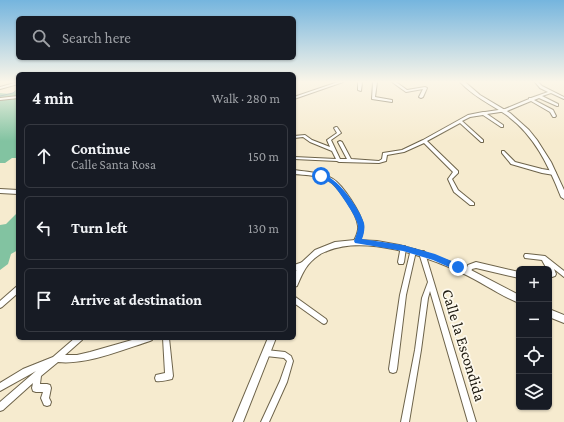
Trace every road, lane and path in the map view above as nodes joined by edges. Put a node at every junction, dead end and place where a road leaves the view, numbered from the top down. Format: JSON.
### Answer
{"nodes":[{"id":1,"x":486,"y":102,"type":"edge"},
{"id":2,"x":525,"y":102,"type":"edge"},
{"id":3,"x":535,"y":102,"type":"edge"},
{"id":4,"x":550,"y":102,"type":"edge"},
{"id":5,"x":557,"y":105,"type":"dead end"},
{"id":6,"x":502,"y":111,"type":"junction"},
{"id":7,"x":483,"y":113,"type":"junction"},
{"id":8,"x":554,"y":116,"type":"dead end"},
{"id":9,"x":460,"y":121,"type":"junction"},
{"id":10,"x":502,"y":126,"type":"dead end"},
{"id":11,"x":336,"y":128,"type":"dead end"},
{"id":12,"x":296,"y":137,"type":"edge"},
{"id":13,"x":424,"y":141,"type":"junction"},
{"id":14,"x":482,"y":141,"type":"dead end"},
{"id":15,"x":340,"y":142,"type":"dead end"},
{"id":16,"x":334,"y":150,"type":"junction"},
{"id":17,"x":503,"y":152,"type":"dead end"},
{"id":18,"x":296,"y":158,"type":"edge"},
{"id":19,"x":340,"y":161,"type":"junction"},
{"id":20,"x":350,"y":161,"type":"junction"},
{"id":21,"x":296,"y":172,"type":"edge"},
{"id":22,"x":554,"y":173,"type":"junction"},
{"id":23,"x":0,"y":191,"type":"edge"},
{"id":24,"x":16,"y":192,"type":"edge"},
{"id":25,"x":564,"y":197,"type":"edge"},
{"id":26,"x":472,"y":204,"type":"dead end"},
{"id":27,"x":357,"y":241,"type":"junction"},
{"id":28,"x":403,"y":248,"type":"junction"},
{"id":29,"x":413,"y":251,"type":"junction"},
{"id":30,"x":422,"y":253,"type":"junction"},
{"id":31,"x":527,"y":256,"type":"dead end"},
{"id":32,"x":544,"y":260,"type":"junction"},
{"id":33,"x":401,"y":262,"type":"dead end"},
{"id":34,"x":302,"y":265,"type":"junction"},
{"id":35,"x":548,"y":266,"type":"edge"},
{"id":36,"x":296,"y":267,"type":"edge"},
{"id":37,"x":468,"y":272,"type":"junction"},
{"id":38,"x":516,"y":274,"type":"edge"},
{"id":39,"x":564,"y":274,"type":"edge"},
{"id":40,"x":296,"y":279,"type":"edge"},
{"id":41,"x":430,"y":282,"type":"junction"},
{"id":42,"x":16,"y":291,"type":"edge"},
{"id":43,"x":516,"y":297,"type":"edge"},
{"id":44,"x":296,"y":300,"type":"edge"},
{"id":45,"x":0,"y":305,"type":"edge"},
{"id":46,"x":552,"y":314,"type":"edge"},
{"id":47,"x":564,"y":319,"type":"edge"},
{"id":48,"x":324,"y":321,"type":"dead end"},
{"id":49,"x":78,"y":340,"type":"edge"},
{"id":50,"x":144,"y":340,"type":"edge"},
{"id":51,"x":166,"y":340,"type":"edge"},
{"id":52,"x":271,"y":340,"type":"edge"},
{"id":53,"x":266,"y":353,"type":"junction"},
{"id":54,"x":58,"y":358,"type":"junction"},
{"id":55,"x":392,"y":369,"type":"dead end"},
{"id":56,"x":38,"y":375,"type":"junction"},
{"id":57,"x":159,"y":378,"type":"dead end"},
{"id":58,"x":0,"y":387,"type":"edge"},
{"id":59,"x":48,"y":402,"type":"dead end"},
{"id":60,"x":0,"y":407,"type":"edge"},
{"id":61,"x":238,"y":422,"type":"edge"},
{"id":62,"x":264,"y":422,"type":"edge"},
{"id":63,"x":405,"y":422,"type":"edge"},
{"id":64,"x":472,"y":422,"type":"edge"}],
"edges":[{"from":1,"to":6,"type":"street"},
{"from":2,"to":6,"type":"street"},
{"from":3,"to":8,"type":"street"},
{"from":4,"to":5,"type":"street"},
{"from":6,"to":7,"type":"street"},
{"from":6,"to":22,"type":"street"},
{"from":7,"to":9,"type":"street"},
{"from":7,"to":10,"type":"street"},
{"from":9,"to":13,"type":"street"},
{"from":9,"to":14,"type":"street"},
{"from":11,"to":16,"type":"street"},
{"from":12,"to":16,"type":"street"},
{"from":13,"to":20,"type":"street"},
{"from":13,"to":26,"type":"street"},
{"from":15,"to":20,"type":"street"},
{"from":16,"to":19,"type":"street"},
{"from":17,"to":22,"type":"street"},
{"from":18,"to":19,"type":"street"},
{"from":19,"to":20,"type":"street"},
{"from":21,"to":27,"type":"street"},
{"from":22,"to":25,"type":"street"},
{"from":23,"to":24,"type":"street"},
{"from":27,"to":28,"type":"street"},
{"from":27,"to":34,"type":"street"},
{"from":28,"to":29,"type":"street"},
{"from":28,"to":33,"type":"street"},
{"from":29,"to":30,"type":"street"},
{"from":29,"to":55,"type":"street"},
{"from":30,"to":37,"type":"street"},
{"from":30,"to":41,"type":"street","name":"Calle la Escondida"},
{"from":31,"to":32,"type":"street"},
{"from":32,"to":35,"type":"street"},
{"from":32,"to":39,"type":"street"},
{"from":34,"to":36,"type":"street"},
{"from":34,"to":40,"type":"street"},
{"from":37,"to":38,"type":"street"},
{"from":37,"to":43,"type":"street"},
{"from":41,"to":63,"type":"street"},
{"from":41,"to":64,"type":"street","name":"Calle la Escondida"},
{"from":42,"to":45,"type":"street"},
{"from":44,"to":48,"type":"street"},
{"from":46,"to":47,"type":"street"},
{"from":49,"to":54,"type":"street"},
{"from":50,"to":54,"type":"street"},
{"from":51,"to":57,"type":"street"},
{"from":52,"to":53,"type":"street"},
{"from":53,"to":61,"type":"street"},
{"from":53,"to":62,"type":"street"},
{"from":54,"to":56,"type":"street"},
{"from":54,"to":58,"type":"street"},
{"from":56,"to":59,"type":"street"},
{"from":56,"to":60,"type":"street"}]}
